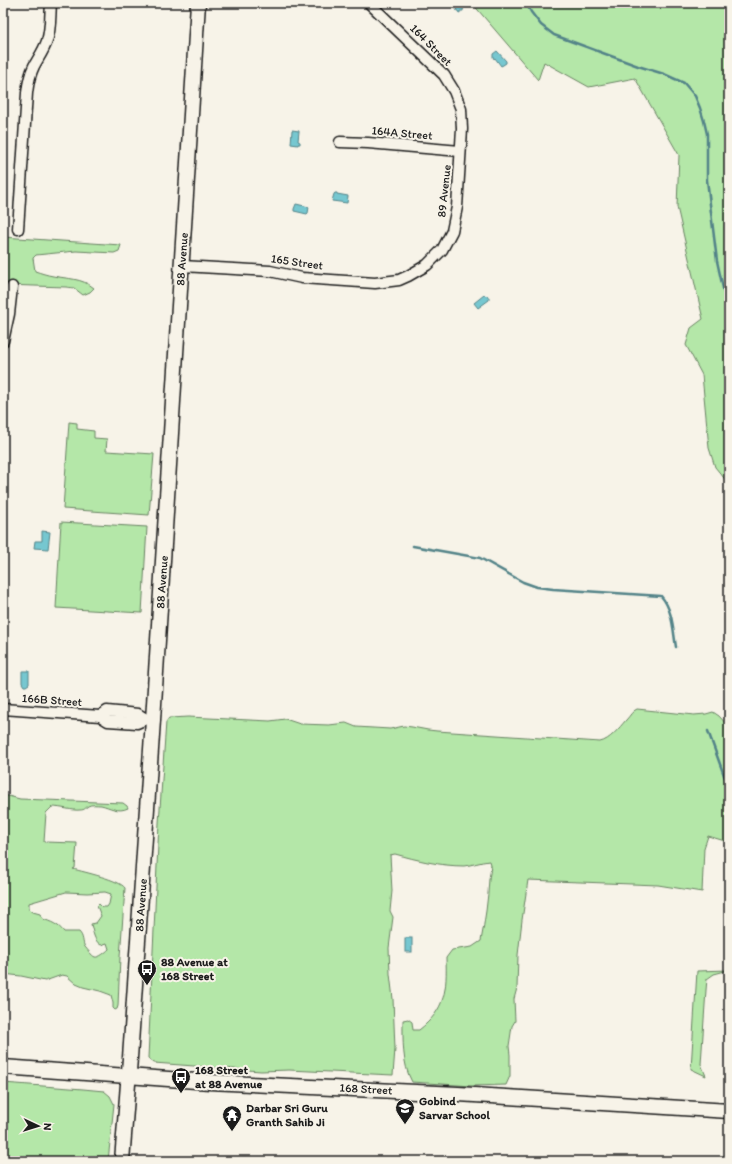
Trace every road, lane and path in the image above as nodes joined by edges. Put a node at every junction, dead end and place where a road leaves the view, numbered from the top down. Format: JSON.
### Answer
{"nodes":[{"id":1,"x":51,"y":3,"type":"edge"},
{"id":2,"x":198,"y":3,"type":"edge"},
{"id":3,"x":369,"y":3,"type":"edge"},
{"id":4,"x":454,"y":91,"type":"joint"},
{"id":5,"x":340,"y":142,"type":"dead end"},
{"id":6,"x":460,"y":151,"type":"junction"},
{"id":7,"x":18,"y":229,"type":"dead end"},
{"id":8,"x":182,"y":266,"type":"junction"},
{"id":9,"x":408,"y":276,"type":"joint"},
{"id":10,"x":12,"y":287,"type":"dead end"},
{"id":11,"x":5,"y":325,"type":"edge"},
{"id":12,"x":3,"y":341,"type":"edge"},
{"id":13,"x":3,"y":709,"type":"edge"},
{"id":14,"x":145,"y":720,"type":"junction"},
{"id":15,"x":3,"y":1067,"type":"edge"},
{"id":16,"x":129,"y":1077,"type":"junction"},
{"id":17,"x":729,"y":1111,"type":"edge"},
{"id":18,"x":122,"y":1161,"type":"edge"}],
"edges":[{"from":1,"to":7,"type":"street"},
{"from":2,"to":8,"type":"main road","name":"88 Avenue"},
{"from":3,"to":4,"type":"street","name":"164 Street"},
{"from":4,"to":6,"type":"street","name":"89 Avenue"},
{"from":5,"to":6,"type":"street","name":"164A Street"},
{"from":6,"to":9,"type":"street","name":"89 Avenue"},
{"from":8,"to":9,"type":"street","name":"165 Street"},
{"from":8,"to":14,"type":"main road","name":"88 Avenue"},
{"from":10,"to":11,"type":"street"},
{"from":11,"to":12,"type":"street"},
{"from":13,"to":14,"type":"street","name":"166B Street"},
{"from":14,"to":16,"type":"main road","name":"88 Avenue"},
{"from":15,"to":16,"type":"main road","name":"168 Street"},
{"from":16,"to":17,"type":"main road","name":"168 Street"},
{"from":16,"to":18,"type":"main road","name":"88 Avenue"}]}
